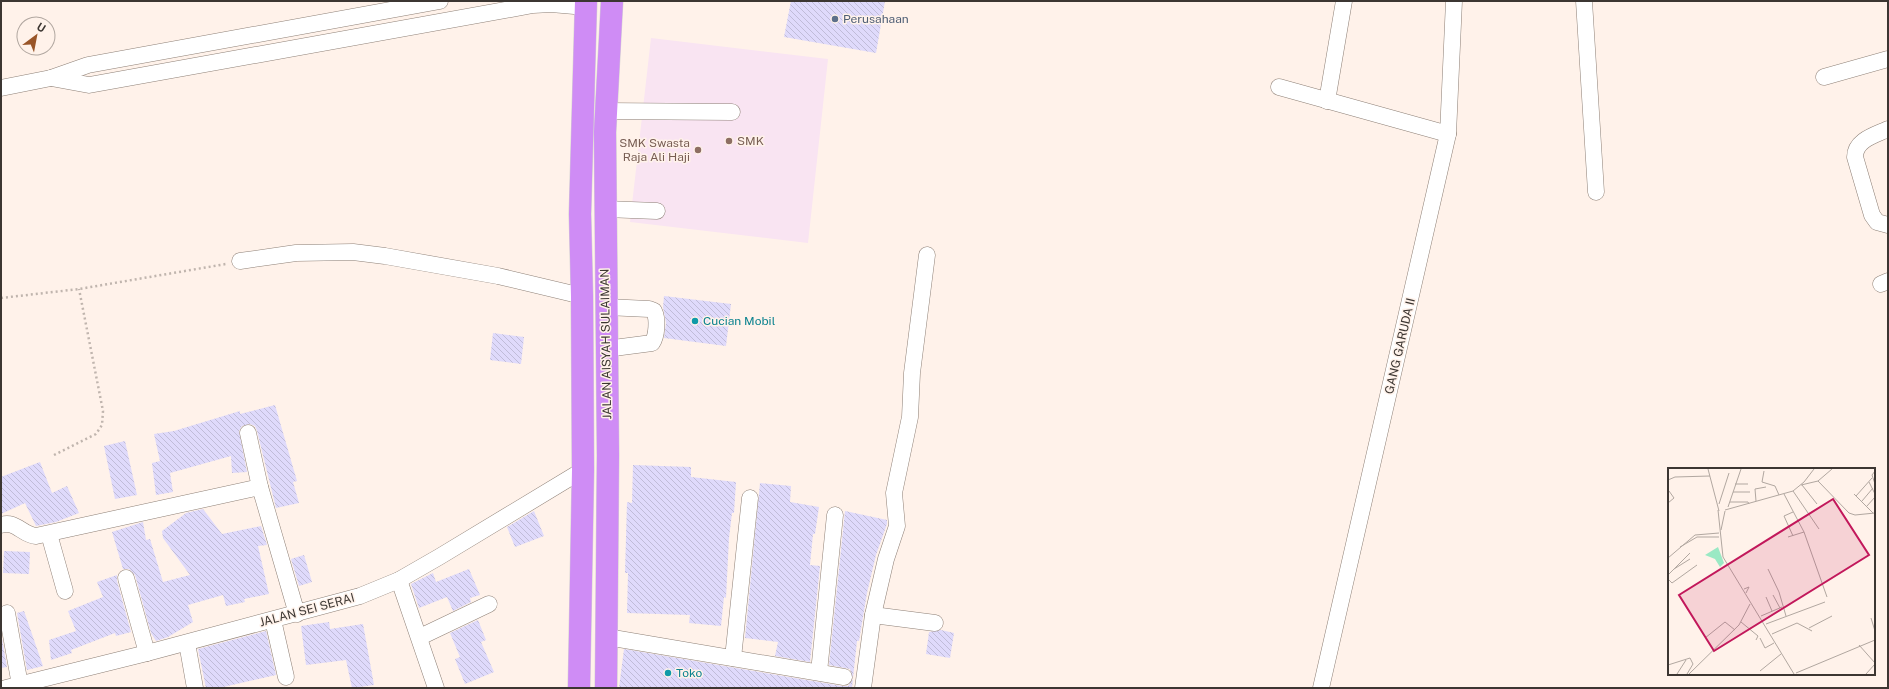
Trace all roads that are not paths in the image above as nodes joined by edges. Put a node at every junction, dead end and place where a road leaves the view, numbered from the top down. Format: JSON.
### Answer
{"nodes":[{"id":1,"x":440,"y":1,"type":"edge"},
{"id":2,"x":612,"y":1,"type":"edge"},
{"id":3,"x":1344,"y":1,"type":"edge"},
{"id":4,"x":1454,"y":1,"type":"edge"},
{"id":5,"x":1584,"y":1,"type":"edge"},
{"id":6,"x":586,"y":4,"type":"edge"},
{"id":7,"x":348,"y":17,"type":"junction"},
{"id":8,"x":351,"y":37,"type":"junction"},
{"id":9,"x":162,"y":51,"type":"junction"},
{"id":10,"x":1888,"y":59,"type":"edge"},
{"id":11,"x":166,"y":71,"type":"junction"},
{"id":12,"x":1824,"y":77,"type":"dead end"},
{"id":13,"x":51,"y":78,"type":"junction"},
{"id":14,"x":1279,"y":87,"type":"dead end"},
{"id":15,"x":1,"y":88,"type":"edge"},
{"id":16,"x":1327,"y":101,"type":"junction"},
{"id":17,"x":605,"y":111,"type":"junction"},
{"id":18,"x":732,"y":112,"type":"dead end"},
{"id":19,"x":1888,"y":129,"type":"edge"},
{"id":20,"x":605,"y":132,"type":"junction"},
{"id":21,"x":582,"y":133,"type":"junction"},
{"id":22,"x":1448,"y":134,"type":"junction"},
{"id":23,"x":1596,"y":192,"type":"dead end"},
{"id":24,"x":605,"y":209,"type":"junction"},
{"id":25,"x":657,"y":211,"type":"dead end"},
{"id":26,"x":1888,"y":225,"type":"edge"},
{"id":27,"x":927,"y":255,"type":"dead end"},
{"id":28,"x":240,"y":261,"type":"road end"},
{"id":29,"x":582,"y":296,"type":"junction"},
{"id":30,"x":606,"y":307,"type":"junction"},
{"id":31,"x":606,"y":349,"type":"junction"},
{"id":32,"x":248,"y":433,"type":"dead end"},
{"id":33,"x":583,"y":470,"type":"junction"},
{"id":34,"x":260,"y":487,"type":"junction"},
{"id":35,"x":750,"y":498,"type":"dead end"},
{"id":36,"x":835,"y":515,"type":"dead end"},
{"id":37,"x":1,"y":525,"type":"edge"},
{"id":38,"x":50,"y":534,"type":"junction"},
{"id":39,"x":126,"y":578,"type":"dead end"},
{"id":40,"x":399,"y":580,"type":"junction"},
{"id":41,"x":65,"y":591,"type":"dead end"},
{"id":42,"x":489,"y":604,"type":"dead end"},
{"id":43,"x":7,"y":613,"type":"dead end"},
{"id":44,"x":297,"y":614,"type":"junction"},
{"id":45,"x":873,"y":615,"type":"junction"},
{"id":46,"x":273,"y":620,"type":"junction"},
{"id":47,"x":935,"y":623,"type":"dead end"},
{"id":48,"x":420,"y":637,"type":"junction"},
{"id":49,"x":607,"y":637,"type":"junction"},
{"id":50,"x":187,"y":643,"type":"junction"},
{"id":51,"x":147,"y":653,"type":"junction"},
{"id":52,"x":733,"y":658,"type":"junction"},
{"id":53,"x":819,"y":672,"type":"junction"},
{"id":54,"x":286,"y":676,"type":"dead end"},
{"id":55,"x":844,"y":677,"type":"dead end"},
{"id":56,"x":22,"y":686,"type":"edge"},
{"id":57,"x":195,"y":688,"type":"edge"},
{"id":58,"x":436,"y":688,"type":"edge"},
{"id":59,"x":579,"y":688,"type":"edge"},
{"id":60,"x":606,"y":688,"type":"edge"},
{"id":61,"x":862,"y":688,"type":"edge"},
{"id":62,"x":1321,"y":688,"type":"edge"}],
"edges":[{"from":1,"to":7,"type":"street"},
{"from":2,"to":17,"type":"highway","name":"JALAN AISYAH SULAIMAN"},
{"from":3,"to":16,"type":"street"},
{"from":4,"to":22,"type":"street","name":"GANG GARUDA II"},
{"from":5,"to":23,"type":"street"},
{"from":6,"to":8,"type":"street"},
{"from":6,"to":21,"type":"highway","name":"JALAN AISYAH SULAIMAN"},
{"from":7,"to":8,"type":"street"},
{"from":7,"to":9,"type":"street"},
{"from":8,"to":11,"type":"street"},
{"from":9,"to":11,"type":"street"},
{"from":9,"to":13,"type":"street"},
{"from":10,"to":12,"type":"street"},
{"from":11,"to":13,"type":"street"},
{"from":13,"to":15,"type":"street"},
{"from":14,"to":16,"type":"street"},
{"from":16,"to":22,"type":"street"},
{"from":17,"to":18,"type":"street"},
{"from":17,"to":20,"type":"highway","name":"JALAN AISYAH SULAIMAN"},
{"from":19,"to":26,"type":"street"},
{"from":20,"to":21,"type":"highway"},
{"from":20,"to":24,"type":"highway","name":"JALAN AISYAH SULAIMAN"},
{"from":21,"to":29,"type":"highway","name":"JALAN AISYAH SULAIMAN"},
{"from":22,"to":62,"type":"street","name":"GANG GARUDA II"},
{"from":24,"to":25,"type":"street"},
{"from":24,"to":30,"type":"highway","name":"JALAN AISYAH SULAIMAN"},
{"from":27,"to":45,"type":"street"},
{"from":28,"to":29,"type":"street"},
{"from":29,"to":33,"type":"highway","name":"JALAN AISYAH SULAIMAN"},
{"from":30,"to":31,"type":"highway","name":"JALAN AISYAH SULAIMAN"},
{"from":30,"to":31,"type":"street"},
{"from":31,"to":49,"type":"highway","name":"JALAN AISYAH SULAIMAN"},
{"from":32,"to":34,"type":"street"},
{"from":33,"to":40,"type":"street","name":"JALAN SEI SERAI"},
{"from":33,"to":59,"type":"highway","name":"JALAN AISYAH SULAIMAN"},
{"from":34,"to":38,"type":"street"},
{"from":34,"to":44,"type":"street"},
{"from":35,"to":52,"type":"street"},
{"from":36,"to":53,"type":"street"},
{"from":37,"to":38,"type":"street"},
{"from":38,"to":41,"type":"street"},
{"from":39,"to":51,"type":"street"},
{"from":40,"to":44,"type":"street","name":"JALAN SEI SERAI"},
{"from":40,"to":48,"type":"street"},
{"from":42,"to":48,"type":"street"},
{"from":43,"to":56,"type":"street"},
{"from":44,"to":46,"type":"street","name":"JALAN SEI SERAI"},
{"from":45,"to":47,"type":"street"},
{"from":45,"to":61,"type":"street"},
{"from":46,"to":50,"type":"street","name":"JALAN SEI SERAI"},
{"from":46,"to":54,"type":"street"},
{"from":48,"to":58,"type":"street"},
{"from":49,"to":52,"type":"street"},
{"from":49,"to":60,"type":"highway","name":"JALAN AISYAH SULAIMAN"},
{"from":50,"to":51,"type":"street","name":"JALAN SEI SERAI"},
{"from":50,"to":57,"type":"street"},
{"from":51,"to":56,"type":"street","name":"JALAN SEI SERAI"},
{"from":52,"to":53,"type":"street"},
{"from":53,"to":55,"type":"street"}]}
